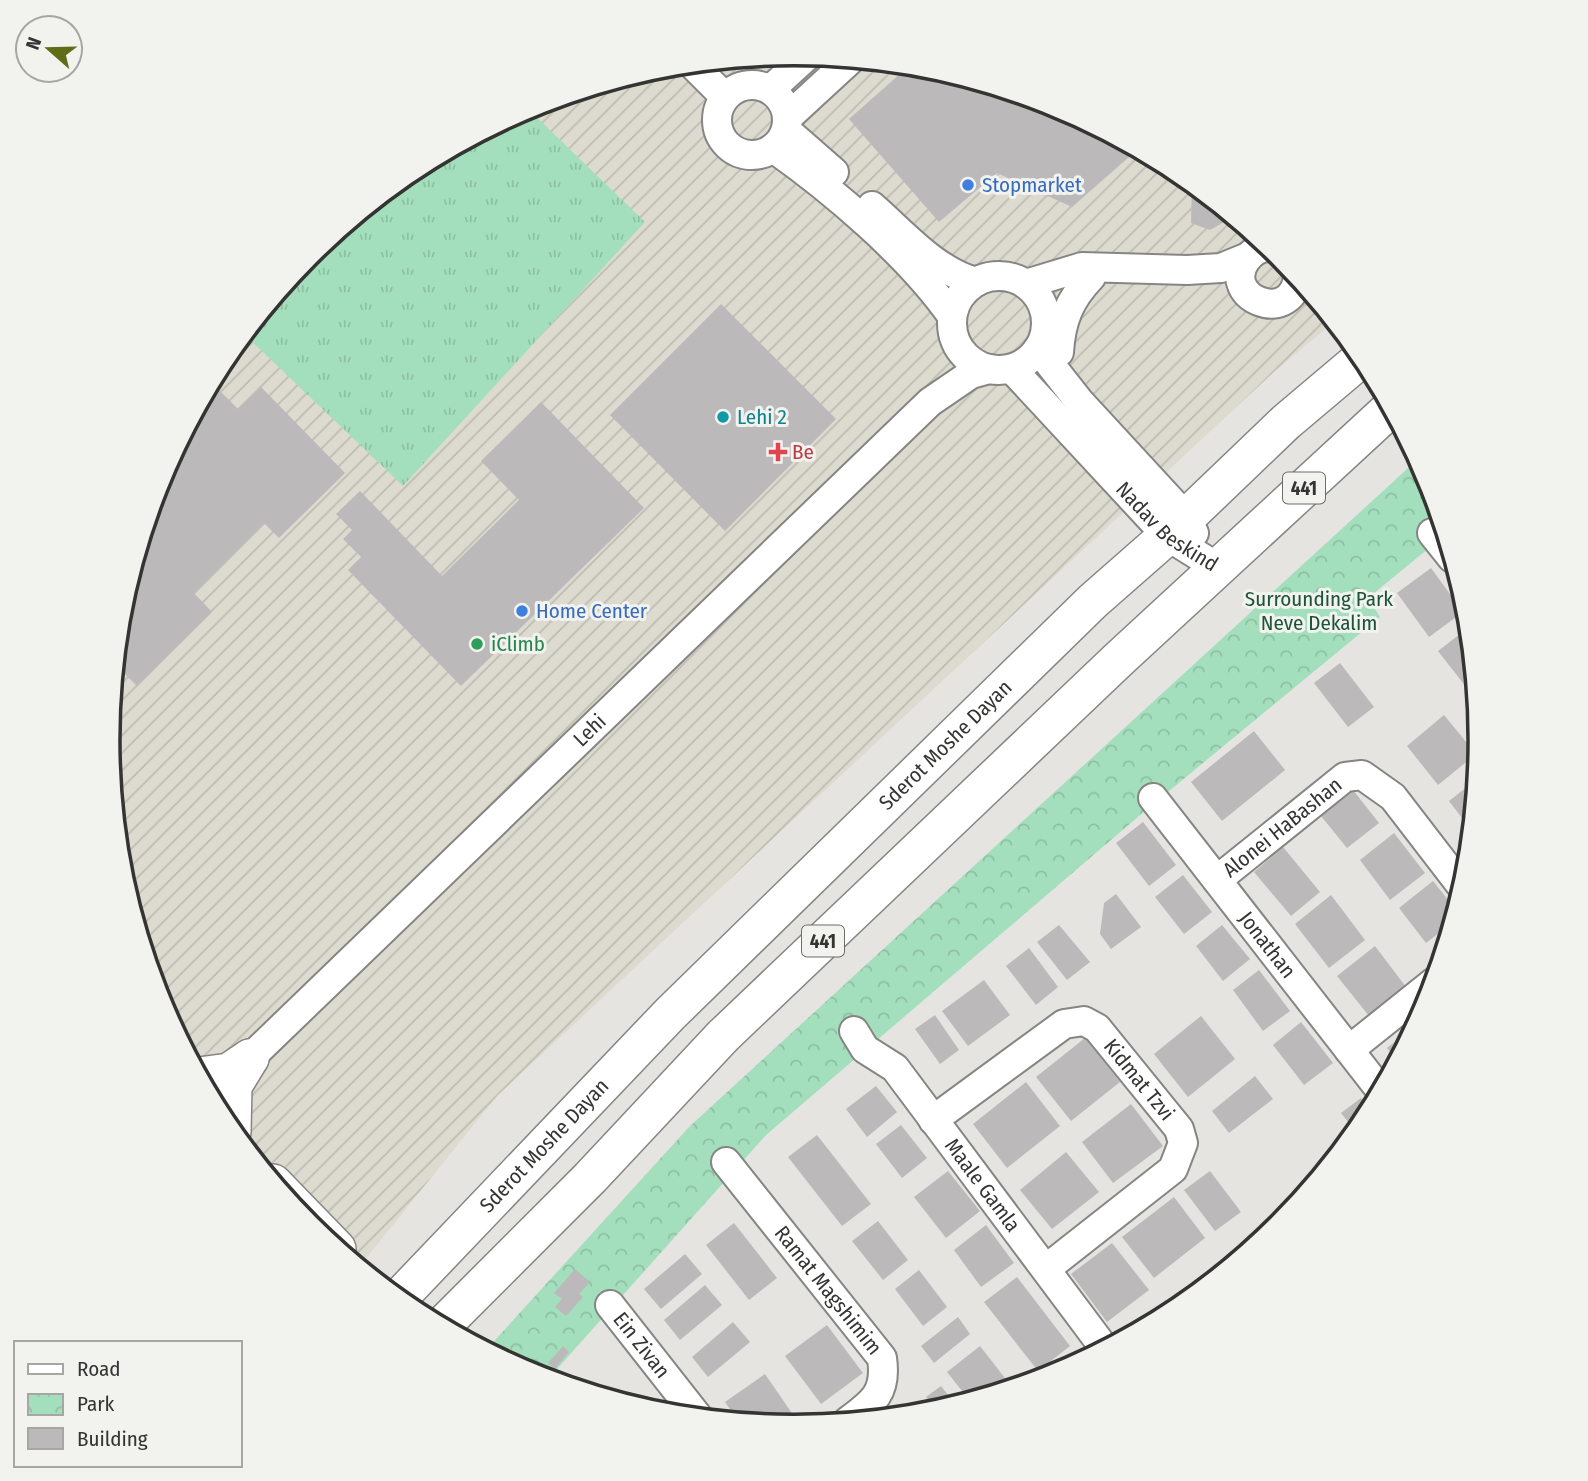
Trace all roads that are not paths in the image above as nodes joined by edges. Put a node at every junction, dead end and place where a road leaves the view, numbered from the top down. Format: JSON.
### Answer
{"nodes":[{"id":1,"x":795,"y":66,"type":"edge"},
{"id":2,"x":842,"y":68,"type":"edge"},
{"id":3,"x":701,"y":73,"type":"edge"},
{"id":4,"x":771,"y":89,"type":"junction"},
{"id":5,"x":725,"y":97,"type":"junction"},
{"id":6,"x":782,"y":132,"type":"junction"},
{"id":7,"x":1258,"y":252,"type":"edge"},
{"id":8,"x":1134,"y":269,"type":"junction"},
{"id":9,"x":1187,"y":270,"type":"junction"},
{"id":10,"x":1091,"y":277,"type":"junction"},
{"id":11,"x":976,"y":282,"type":"junction"},
{"id":12,"x":1026,"y":284,"type":"junction"},
{"id":13,"x":1294,"y":289,"type":"edge"},
{"id":14,"x":1246,"y":292,"type":"junction"},
{"id":15,"x":1044,"y":308,"type":"junction"},
{"id":16,"x":953,"y":327,"type":"junction"},
{"id":17,"x":1038,"y":349,"type":"junction"},
{"id":18,"x":1353,"y":365,"type":"edge"},
{"id":19,"x":1001,"y":369,"type":"junction"},
{"id":20,"x":1073,"y":394,"type":"junction"},
{"id":21,"x":930,"y":402,"type":"junction"},
{"id":22,"x":1384,"y":415,"type":"edge"},
{"id":23,"x":1176,"y":526,"type":"junction"},
{"id":24,"x":1217,"y":567,"type":"junction"},
{"id":25,"x":1155,"y":800,"type":"dead end"},
{"id":26,"x":1454,"y":876,"type":"edge"},
{"id":27,"x":1217,"y":880,"type":"junction"},
{"id":28,"x":1418,"y":995,"type":"edge"},
{"id":29,"x":856,"y":1036,"type":"dead end"},
{"id":30,"x":1349,"y":1050,"type":"junction"},
{"id":31,"x":250,"y":1058,"type":"junction"},
{"id":32,"x":208,"y":1075,"type":"edge"},
{"id":33,"x":1375,"y":1083,"type":"edge"},
{"id":34,"x":232,"y":1113,"type":"edge"},
{"id":35,"x":933,"y":1120,"type":"junction"},
{"id":36,"x":733,"y":1171,"type":"dead end"},
{"id":37,"x":1047,"y":1268,"type":"junction"},
{"id":38,"x":406,"y":1291,"type":"edge"},
{"id":39,"x":610,"y":1305,"type":"dead end"},
{"id":40,"x":449,"y":1319,"type":"edge"},
{"id":41,"x":1099,"y":1341,"type":"edge"},
{"id":42,"x":690,"y":1406,"type":"edge"},
{"id":43,"x":863,"y":1411,"type":"edge"}],
"edges":[{"from":1,"to":4,"type":"street"},
{"from":2,"to":6,"type":"street"},
{"from":3,"to":5,"type":"street"},
{"from":4,"to":5,"type":"street"},
{"from":4,"to":6,"type":"street"},
{"from":5,"to":6,"type":"street"},
{"from":6,"to":11,"type":"street"},
{"from":6,"to":16,"type":"street"},
{"from":7,"to":9,"type":"street"},
{"from":7,"to":14,"type":"street"},
{"from":8,"to":9,"type":"street"},
{"from":8,"to":10,"type":"street"},
{"from":8,"to":12,"type":"street"},
{"from":9,"to":14,"type":"street"},
{"from":10,"to":15,"type":"street"},
{"from":10,"to":20,"type":"street"},
{"from":11,"to":12,"type":"street"},
{"from":11,"to":16,"type":"street"},
{"from":12,"to":15,"type":"street"},
{"from":13,"to":14,"type":"street"},
{"from":15,"to":17,"type":"street"},
{"from":16,"to":19,"type":"street"},
{"from":16,"to":21,"type":"street","name":"Lehi"},
{"from":17,"to":19,"type":"street"},
{"from":17,"to":20,"type":"street","name":"Nadav Beskind"},
{"from":18,"to":23,"type":"main road","name":"Sderot Moshe Dayan","number":"441"},
{"from":19,"to":21,"type":"street","name":"Lehi"},
{"from":19,"to":23,"type":"street","name":"Nadav Beskind"},
{"from":20,"to":23,"type":"street","name":"Nadav Beskind"},
{"from":21,"to":31,"type":"street","name":"Lehi"},
{"from":22,"to":24,"type":"main road","number":"441"},
{"from":23,"to":24,"type":"street","name":"Nadav Beskind"},
{"from":23,"to":38,"type":"main road","name":"Sderot Moshe Dayan","number":"441"},
{"from":24,"to":40,"type":"main road","number":"441"},
{"from":25,"to":27,"type":"street","name":"Jonathan"},
{"from":26,"to":27,"type":"street","name":"Alonei HaBashan"},
{"from":27,"to":30,"type":"street","name":"Jonathan"},
{"from":28,"to":30,"type":"street"},
{"from":29,"to":35,"type":"street","name":"Maale Gamla"},
{"from":30,"to":33,"type":"street","name":"Jonathan"},
{"from":31,"to":32,"type":"main road"},
{"from":31,"to":34,"type":"main road"},
{"from":35,"to":37,"type":"street","name":"Maale Gamla"},
{"from":35,"to":37,"type":"street","name":"Kidmat Tzvi"},
{"from":36,"to":43,"type":"street","name":"Ramat Magshimim"},
{"from":37,"to":41,"type":"street","name":"Maale Gamla"},
{"from":39,"to":42,"type":"street","name":"Ein Zivan"}]}
